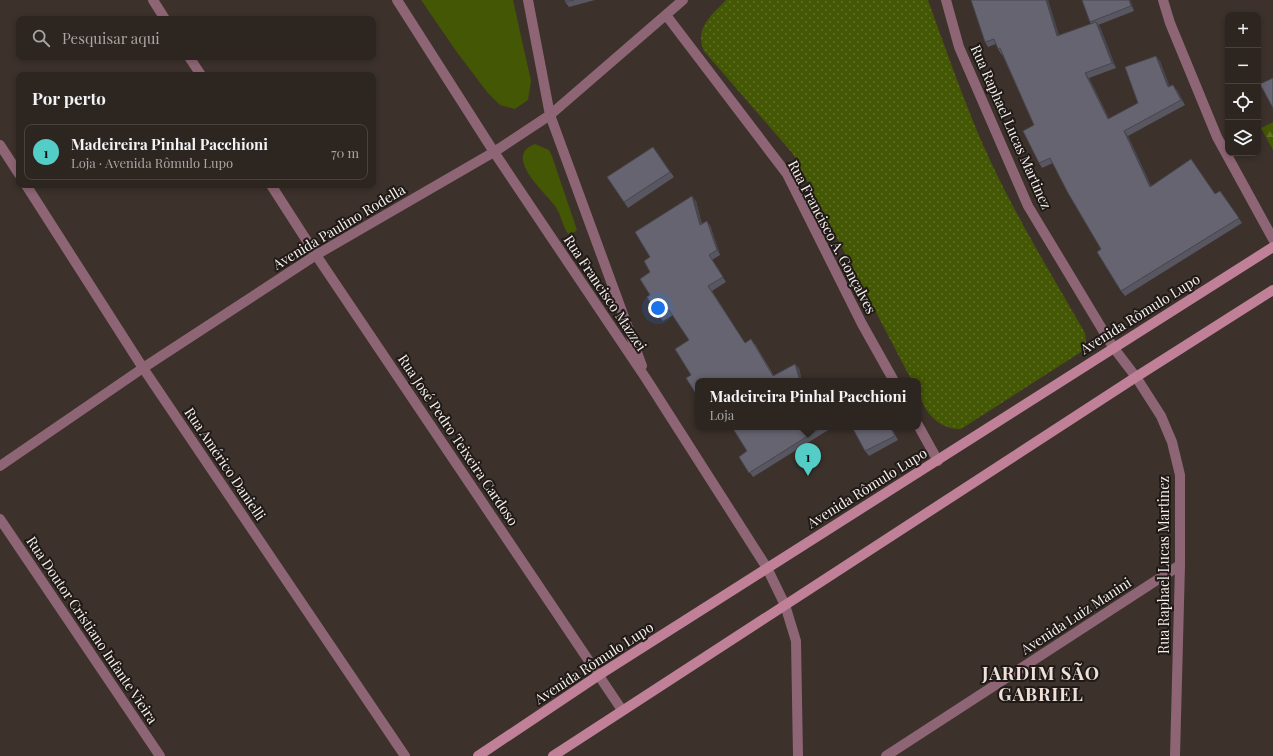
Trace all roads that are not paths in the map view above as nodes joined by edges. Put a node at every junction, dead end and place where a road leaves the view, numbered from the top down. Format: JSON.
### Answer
{"nodes":[{"id":1,"x":153,"y":0,"type":"edge"},
{"id":2,"x":397,"y":0,"type":"edge"},
{"id":3,"x":528,"y":0,"type":"edge"},
{"id":4,"x":683,"y":0,"type":"edge"},
{"id":5,"x":946,"y":0,"type":"edge"},
{"id":6,"x":1163,"y":0,"type":"edge"},
{"id":7,"x":666,"y":15,"type":"junction"},
{"id":8,"x":163,"y":16,"type":"edge"},
{"id":9,"x":191,"y":60,"type":"edge"},
{"id":10,"x":199,"y":72,"type":"edge"},
{"id":11,"x":550,"y":115,"type":"junction"},
{"id":12,"x":0,"y":145,"type":"edge"},
{"id":13,"x":494,"y":152,"type":"junction"},
{"id":14,"x":16,"y":169,"type":"edge"},
{"id":15,"x":28,"y":188,"type":"edge"},
{"id":16,"x":273,"y":188,"type":"edge"},
{"id":17,"x":1273,"y":239,"type":"edge"},
{"id":18,"x":1273,"y":247,"type":"edge"},
{"id":19,"x":316,"y":255,"type":"junction"},
{"id":20,"x":1273,"y":290,"type":"edge"},
{"id":21,"x":1113,"y":347,"type":"junction"},
{"id":22,"x":143,"y":368,"type":"junction"},
{"id":23,"x":1136,"y":376,"type":"junction"},
{"id":24,"x":892,"y":378,"type":"edge"},
{"id":25,"x":647,"y":380,"type":"junction"},
{"id":26,"x":921,"y":430,"type":"edge"},
{"id":27,"x":938,"y":460,"type":"junction"},
{"id":28,"x":0,"y":466,"type":"edge"},
{"id":29,"x":0,"y":519,"type":"edge"},
{"id":30,"x":1180,"y":565,"type":"junction"},
{"id":31,"x":767,"y":568,"type":"junction"},
{"id":32,"x":785,"y":605,"type":"junction"},
{"id":33,"x":599,"y":675,"type":"junction"},
{"id":34,"x":622,"y":710,"type":"junction"},
{"id":35,"x":160,"y":756,"type":"edge"},
{"id":36,"x":405,"y":756,"type":"edge"},
{"id":37,"x":478,"y":756,"type":"edge"},
{"id":38,"x":553,"y":756,"type":"edge"},
{"id":39,"x":798,"y":756,"type":"edge"},
{"id":40,"x":886,"y":756,"type":"edge"},
{"id":41,"x":1174,"y":756,"type":"edge"}],
"edges":[{"from":1,"to":8,"type":"street"},
{"from":2,"to":13,"type":"street","name":"Rua Francisco Mazzei"},
{"from":3,"to":11,"type":"street"},
{"from":4,"to":7,"type":"street","name":"Avenida Paulino Rodella"},
{"from":5,"to":21,"type":"street","name":"Rua Raphael Lucas Martinez"},
{"from":6,"to":17,"type":"street"},
{"from":7,"to":11,"type":"street","name":"Avenida Paulino Rodella"},
{"from":7,"to":24,"type":"street","name":"Rua Francisco A. Gonçalves"},
{"from":9,"to":10,"type":"street"},
{"from":11,"to":13,"type":"street","name":"Avenida Paulino Rodella"},
{"from":11,"to":25,"type":"street"},
{"from":12,"to":14,"type":"street"},
{"from":13,"to":19,"type":"street","name":"Avenida Paulino Rodella"},
{"from":13,"to":25,"type":"street","name":"Rua Francisco Mazzei"},
{"from":15,"to":22,"type":"street","name":"Rua Américo Danielli"},
{"from":16,"to":19,"type":"street","name":"Rua José Pedro Teixeira Cardoso"},
{"from":18,"to":21,"type":"street","name":"Avenida Rômulo Lupo"},
{"from":19,"to":22,"type":"street","name":"Avenida Paulino Rodella"},
{"from":19,"to":33,"type":"street","name":"Rua José Pedro Teixeira Cardoso"},
{"from":20,"to":23,"type":"street"},
{"from":21,"to":23,"type":"street","name":"Rua Raphael Lucas Martinez"},
{"from":21,"to":27,"type":"street","name":"Avenida Rômulo Lupo"},
{"from":22,"to":28,"type":"street","name":"Avenida Paulino Rodella"},
{"from":22,"to":36,"type":"street","name":"Rua Américo Danielli"},
{"from":23,"to":30,"type":"street","name":"Rua Raphael Lucas Martinez"},
{"from":23,"to":32,"type":"street"},
{"from":25,"to":31,"type":"street","name":"Rua Francisco Mazzei"},
{"from":26,"to":27,"type":"street"},
{"from":27,"to":31,"type":"street","name":"Avenida Rômulo Lupo"},
{"from":29,"to":35,"type":"street","name":"Rua Doutor Cristiano Infante Vieira"},
{"from":30,"to":40,"type":"street","name":"Avenida Luiz Manini"},
{"from":30,"to":41,"type":"street","name":"Rua Raphael Lucas Martinez"},
{"from":31,"to":32,"type":"street","name":"Rua Francisco Mazzei"},
{"from":31,"to":33,"type":"street","name":"Avenida Rômulo Lupo"},
{"from":32,"to":34,"type":"street"},
{"from":32,"to":39,"type":"street","name":"Rua Francisco Mazzei"},
{"from":33,"to":34,"type":"street","name":"Rua José Pedro Teixeira Cardoso"},
{"from":33,"to":37,"type":"street","name":"Avenida Rômulo Lupo"},
{"from":34,"to":38,"type":"street"}]}
